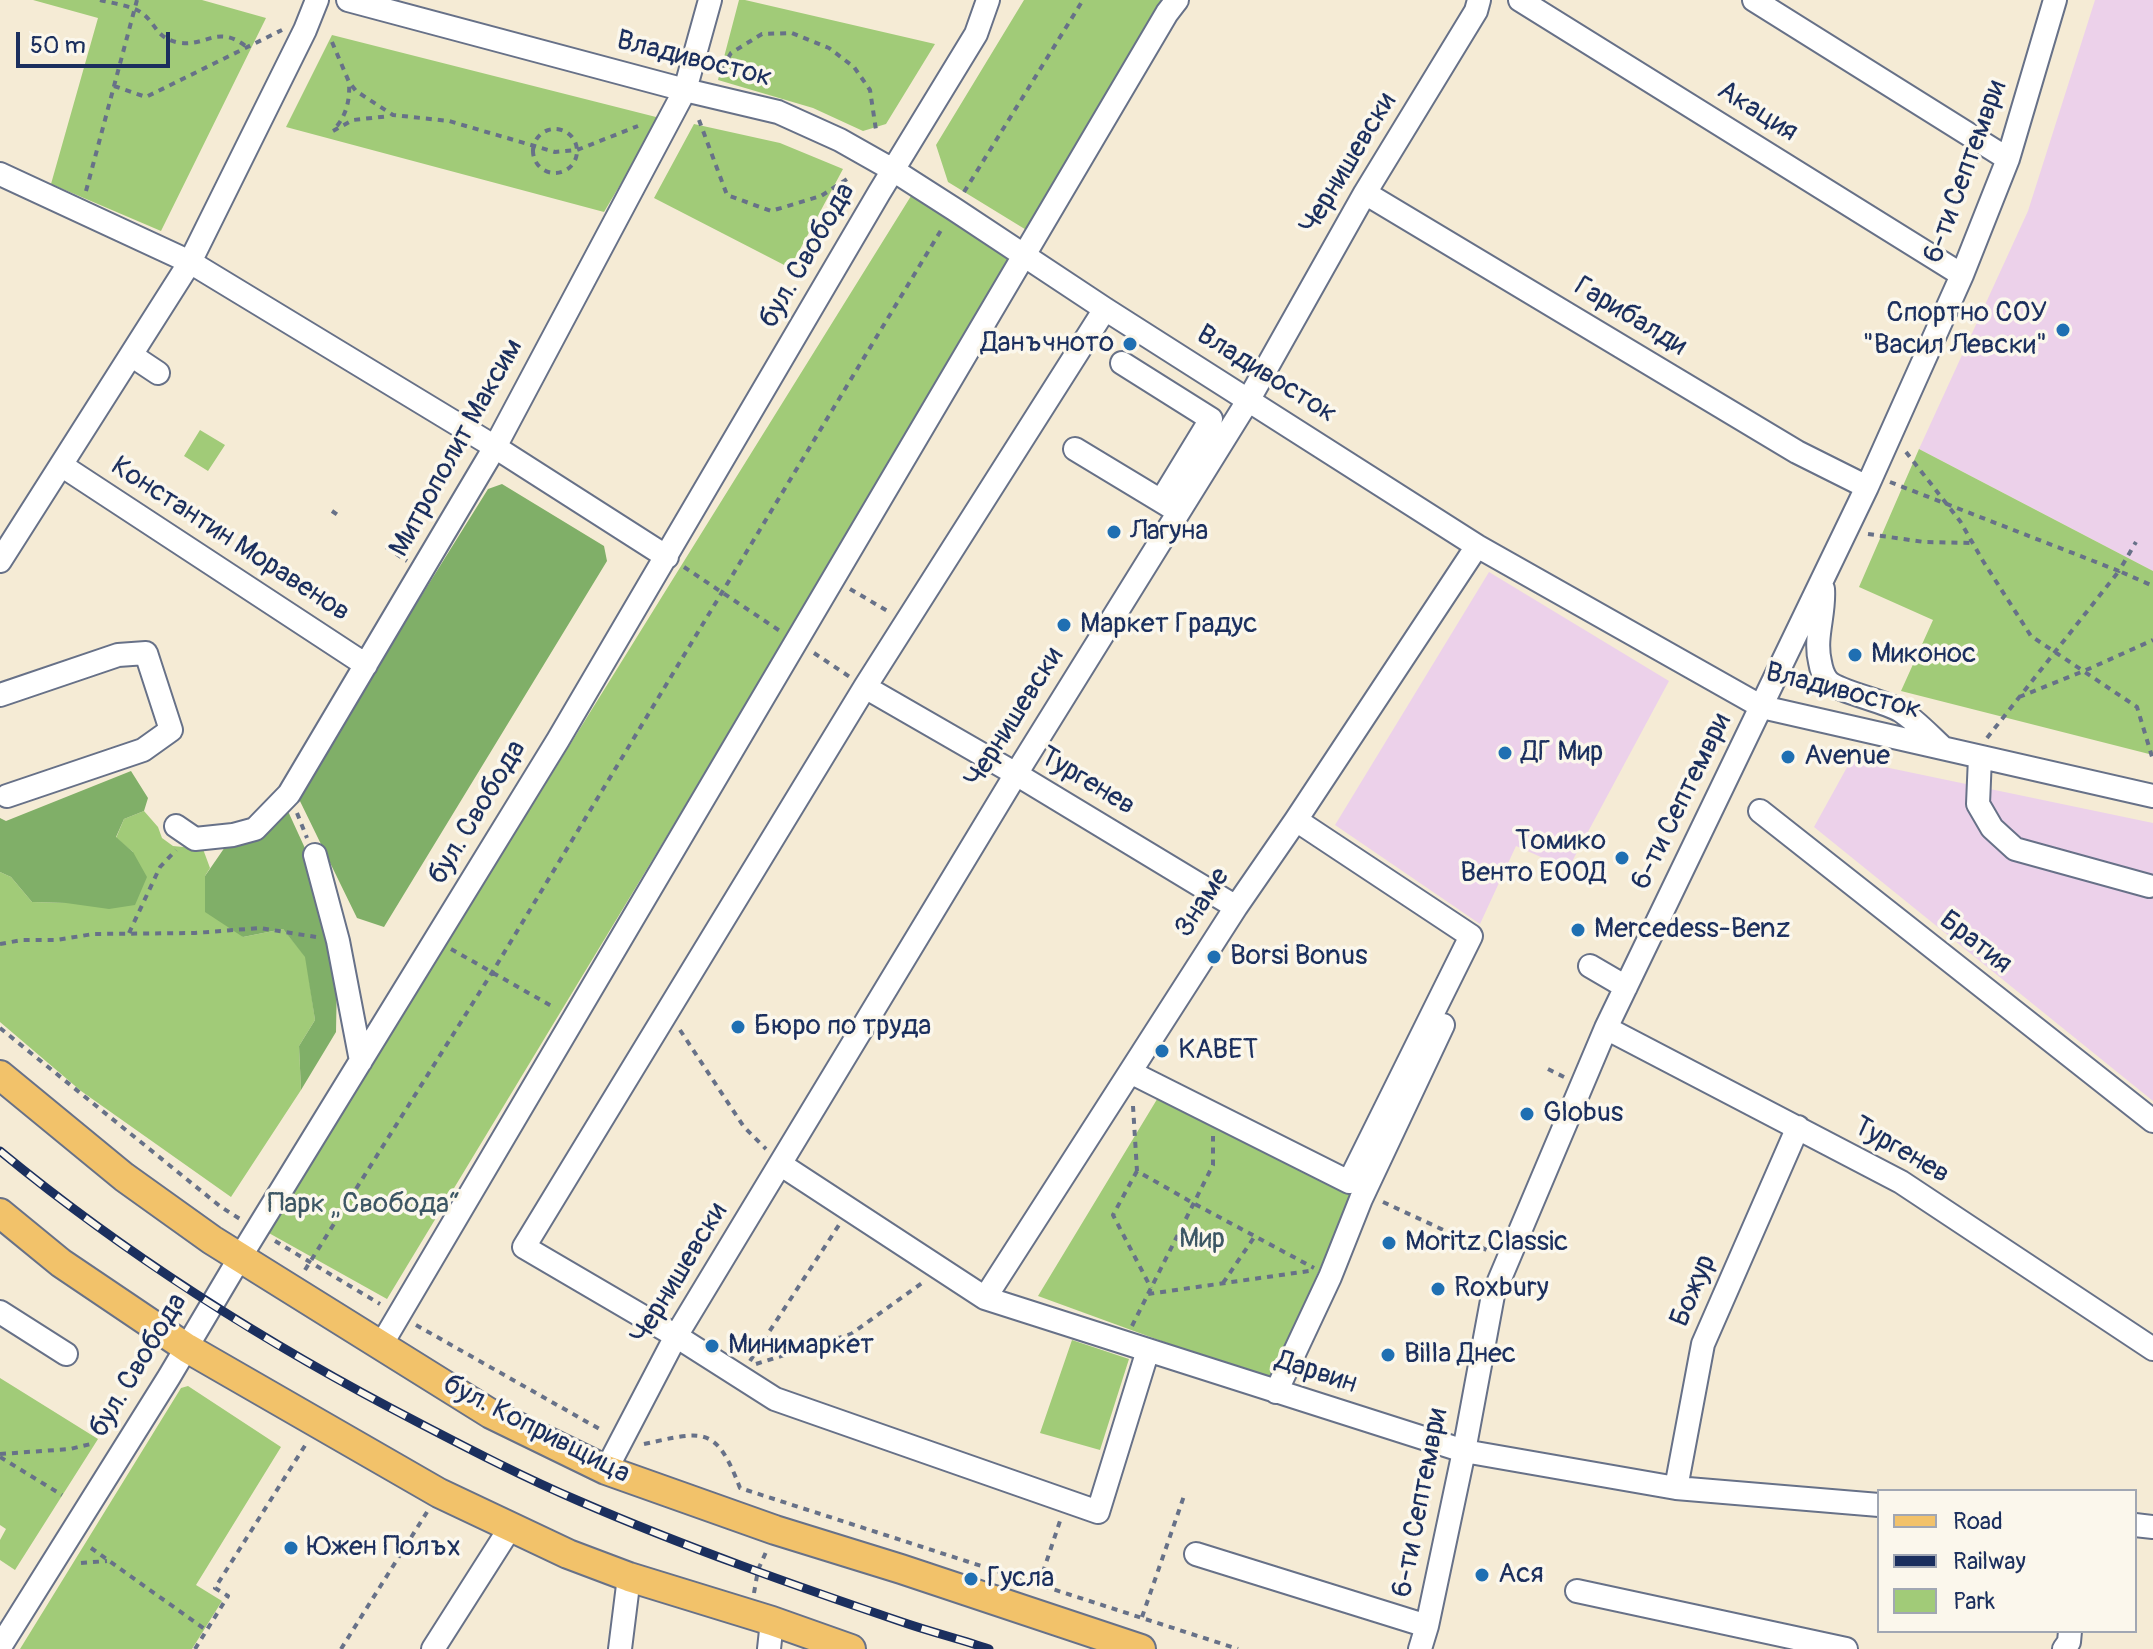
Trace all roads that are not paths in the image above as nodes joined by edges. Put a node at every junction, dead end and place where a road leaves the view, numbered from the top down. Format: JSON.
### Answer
{"nodes":[{"id":1,"x":317,"y":0,"type":"edge"},
{"id":2,"x":348,"y":0,"type":"edge"},
{"id":3,"x":710,"y":0,"type":"edge"},
{"id":4,"x":988,"y":0,"type":"edge"},
{"id":5,"x":1177,"y":0,"type":"edge"},
{"id":6,"x":1479,"y":0,"type":"edge"},
{"id":7,"x":1520,"y":0,"type":"edge"},
{"id":8,"x":1754,"y":0,"type":"edge"},
{"id":9,"x":2055,"y":0,"type":"edge"},
{"id":10,"x":685,"y":90,"type":"junction"},
{"id":11,"x":2008,"y":159,"type":"junction"},
{"id":12,"x":893,"y":170,"type":"junction"},
{"id":13,"x":0,"y":174,"type":"edge"},
{"id":14,"x":1365,"y":193,"type":"junction"},
{"id":15,"x":1024,"y":254,"type":"junction"},
{"id":16,"x":190,"y":262,"type":"junction"},
{"id":17,"x":1962,"y":275,"type":"junction"},
{"id":18,"x":1105,"y":309,"type":"junction"},
{"id":19,"x":131,"y":355,"type":"junction"},
{"id":20,"x":1122,"y":363,"type":"dead end"},
{"id":21,"x":158,"y":373,"type":"dead end"},
{"id":22,"x":1249,"y":399,"type":"junction"},
{"id":23,"x":495,"y":447,"type":"junction"},
{"id":24,"x":1075,"y":449,"type":"dead end"},
{"id":25,"x":61,"y":465,"type":"junction"},
{"id":26,"x":1870,"y":481,"type":"junction"},
{"id":27,"x":1170,"y":506,"type":"junction"},
{"id":28,"x":1477,"y":546,"type":"junction"},
{"id":29,"x":671,"y":550,"type":"junction"},
{"id":30,"x":0,"y":561,"type":"edge"},
{"id":31,"x":1822,"y":582,"type":"junction"},
{"id":32,"x":366,"y":665,"type":"junction"},
{"id":33,"x":865,"y":687,"type":"junction"},
{"id":34,"x":0,"y":695,"type":"edge"},
{"id":35,"x":1762,"y":707,"type":"junction"},
{"id":36,"x":1944,"y":748,"type":"junction"},
{"id":37,"x":1977,"y":756,"type":"junction"},
{"id":38,"x":1016,"y":774,"type":"junction"},
{"id":39,"x":7,"y":796,"type":"dead end"},
{"id":40,"x":2153,"y":796,"type":"edge"},
{"id":41,"x":1760,"y":811,"type":"dead end"},
{"id":42,"x":1296,"y":820,"type":"junction"},
{"id":43,"x":176,"y":826,"type":"dead end"},
{"id":44,"x":315,"y":855,"type":"road end"},
{"id":45,"x":2149,"y":886,"type":"dead end"},
{"id":46,"x":1236,"y":907,"type":"junction"},
{"id":47,"x":1476,"y":957,"type":"dead end"},
{"id":48,"x":1590,"y":966,"type":"dead end"},
{"id":49,"x":1626,"y":987,"type":"junction"},
{"id":50,"x":1606,"y":1028,"type":"junction"},
{"id":51,"x":361,"y":1061,"type":"junction"},
{"id":52,"x":1130,"y":1072,"type":"junction"},
{"id":53,"x":0,"y":1075,"type":"edge"},
{"id":54,"x":2153,"y":1121,"type":"edge"},
{"id":55,"x":1798,"y":1127,"type":"junction"},
{"id":56,"x":780,"y":1164,"type":"junction"},
{"id":57,"x":0,"y":1213,"type":"edge"},
{"id":58,"x":239,"y":1259,"type":"junction"},
{"id":59,"x":985,"y":1298,"type":"junction"},
{"id":60,"x":0,"y":1312,"type":"edge"},
{"id":61,"x":676,"y":1336,"type":"junction"},
{"id":62,"x":380,"y":1347,"type":"junction"},
{"id":63,"x":187,"y":1348,"type":"junction"},
{"id":64,"x":2153,"y":1349,"type":"edge"},
{"id":65,"x":1148,"y":1350,"type":"junction"},
{"id":66,"x":66,"y":1354,"type":"dead end"},
{"id":67,"x":1276,"y":1392,"type":"junction"},
{"id":68,"x":1464,"y":1451,"type":"junction"},
{"id":69,"x":606,"y":1470,"type":"junction"},
{"id":70,"x":1676,"y":1488,"type":"junction"},
{"id":71,"x":1877,"y":1505,"type":"edge"},
{"id":72,"x":510,"y":1528,"type":"junction"},
{"id":73,"x":1196,"y":1554,"type":"dead end"},
{"id":74,"x":629,"y":1577,"type":"junction"},
{"id":75,"x":1577,"y":1591,"type":"dead end"},
{"id":76,"x":1427,"y":1626,"type":"junction"},
{"id":77,"x":763,"y":1629,"type":"edge"},
{"id":78,"x":0,"y":1647,"type":"edge"},
{"id":79,"x":433,"y":1649,"type":"edge"},
{"id":80,"x":620,"y":1649,"type":"edge"},
{"id":81,"x":851,"y":1649,"type":"edge"},
{"id":82,"x":1141,"y":1649,"type":"edge"},
{"id":83,"x":1420,"y":1649,"type":"edge"},
{"id":84,"x":1846,"y":1649,"type":"edge"}],
"edges":[{"from":1,"to":16,"type":"street"},
{"from":2,"to":10,"type":"street","name":"Владивосток"},
{"from":3,"to":10,"type":"street","name":"Митрополит Максим"},
{"from":4,"to":12,"type":"street","name":"бул. Свобода"},
{"from":5,"to":15,"type":"street"},
{"from":6,"to":14,"type":"street","name":"Чернишевски"},
{"from":7,"to":17,"type":"street","name":"Акация"},
{"from":8,"to":11,"type":"street"},
{"from":9,"to":11,"type":"street","name":"6-ти Септември"},
{"from":10,"to":12,"type":"street","name":"Владивосток"},
{"from":10,"to":23,"type":"street","name":"Митрополит Максим"},
{"from":11,"to":17,"type":"street","name":"6-ти Септември"},
{"from":12,"to":15,"type":"street","name":"Владивосток"},
{"from":12,"to":29,"type":"street","name":"бул. Свобода"},
{"from":13,"to":16,"type":"street"},
{"from":14,"to":22,"type":"street","name":"Чернишевски"},
{"from":14,"to":26,"type":"street","name":"Гарибалди"},
{"from":15,"to":18,"type":"street","name":"Владивосток"},
{"from":15,"to":62,"type":"street"},
{"from":16,"to":19,"type":"street"},
{"from":16,"to":23,"type":"street"},
{"from":17,"to":26,"type":"street","name":"6-ти Септември"},
{"from":18,"to":22,"type":"street","name":"Владивосток"},
{"from":18,"to":33,"type":"street"},
{"from":19,"to":21,"type":"street"},
{"from":19,"to":25,"type":"street"},
{"from":20,"to":27,"type":"street"},
{"from":22,"to":27,"type":"street","name":"Чернишевски"},
{"from":22,"to":28,"type":"street","name":"Владивосток"},
{"from":23,"to":29,"type":"street"},
{"from":23,"to":32,"type":"street","name":"Митрополит Максим"},
{"from":24,"to":27,"type":"street"},
{"from":25,"to":30,"type":"street"},
{"from":25,"to":32,"type":"street","name":"Константин Моравенов"},
{"from":26,"to":31,"type":"street","name":"6-ти Септември"},
{"from":27,"to":38,"type":"street","name":"Чернишевски"},
{"from":28,"to":35,"type":"street","name":"Владивосток"},
{"from":28,"to":42,"type":"street","name":"Знаме"},
{"from":29,"to":51,"type":"street","name":"бул. Свобода"},
{"from":31,"to":35,"type":"street","name":"6-ти Септември"},
{"from":31,"to":36,"type":"street"},
{"from":32,"to":43,"type":"street","name":"Митрополит Максим"},
{"from":33,"to":38,"type":"street","name":"Тургенев"},
{"from":33,"to":61,"type":"street"},
{"from":34,"to":39,"type":"street"},
{"from":35,"to":36,"type":"street","name":"Владивосток"},
{"from":35,"to":49,"type":"street","name":"6-ти Септември"},
{"from":36,"to":37,"type":"street","name":"Владивосток"},
{"from":37,"to":40,"type":"street","name":"Владивосток"},
{"from":37,"to":45,"type":"street"},
{"from":38,"to":46,"type":"street","name":"Тургенев"},
{"from":38,"to":56,"type":"street","name":"Чернишевски"},
{"from":41,"to":54,"type":"street","name":"Братия"},
{"from":42,"to":46,"type":"street","name":"Знаме"},
{"from":42,"to":52,"type":"street"},
{"from":44,"to":51,"type":"street"},
{"from":46,"to":52,"type":"street","name":"Знаме"},
{"from":47,"to":67,"type":"street"},
{"from":48,"to":49,"type":"street"},
{"from":49,"to":50,"type":"street","name":"6-ти Септември"},
{"from":50,"to":55,"type":"street","name":"Тургенев"},
{"from":50,"to":68,"type":"street","name":"6-ти Септември"},
{"from":51,"to":58,"type":"street","name":"бул. Свобода"},
{"from":52,"to":59,"type":"street","name":"Знаме"},
{"from":53,"to":58,"type":"main road","name":"бул. Копривщица"},
{"from":55,"to":64,"type":"street","name":"Тургенев"},
{"from":55,"to":70,"type":"street","name":"Божур"},
{"from":56,"to":59,"type":"street","name":"Дарвин"},
{"from":56,"to":61,"type":"street","name":"Чернишевски"},
{"from":57,"to":63,"type":"main road"},
{"from":58,"to":62,"type":"main road","name":"бул. Копривщица"},
{"from":58,"to":63,"type":"street","name":"бул. Свобода"},
{"from":59,"to":65,"type":"street","name":"Дарвин"},
{"from":60,"to":66,"type":"street"},
{"from":61,"to":65,"type":"street"},
{"from":61,"to":69,"type":"street","name":"Чернишевски"},
{"from":62,"to":69,"type":"main road","name":"бул. Копривщица"},
{"from":63,"to":72,"type":"main road"},
{"from":63,"to":78,"type":"street","name":"бул. Свобода"},
{"from":65,"to":67,"type":"street","name":"Дарвин"},
{"from":67,"to":68,"type":"street","name":"Дарвин"},
{"from":68,"to":70,"type":"street","name":"Дарвин"},
{"from":68,"to":76,"type":"street","name":"6-ти Септември"},
{"from":69,"to":82,"type":"main road","name":"бул. Копривщица"},
{"from":70,"to":71,"type":"street","name":"Дарвин"},
{"from":72,"to":74,"type":"main road"},
{"from":72,"to":79,"type":"street"},
{"from":73,"to":76,"type":"street"},
{"from":74,"to":77,"type":"main road"},
{"from":74,"to":80,"type":"street"},
{"from":75,"to":84,"type":"street"},
{"from":76,"to":83,"type":"street","name":"6-ти Септември"},
{"from":77,"to":81,"type":"main road"}]}
